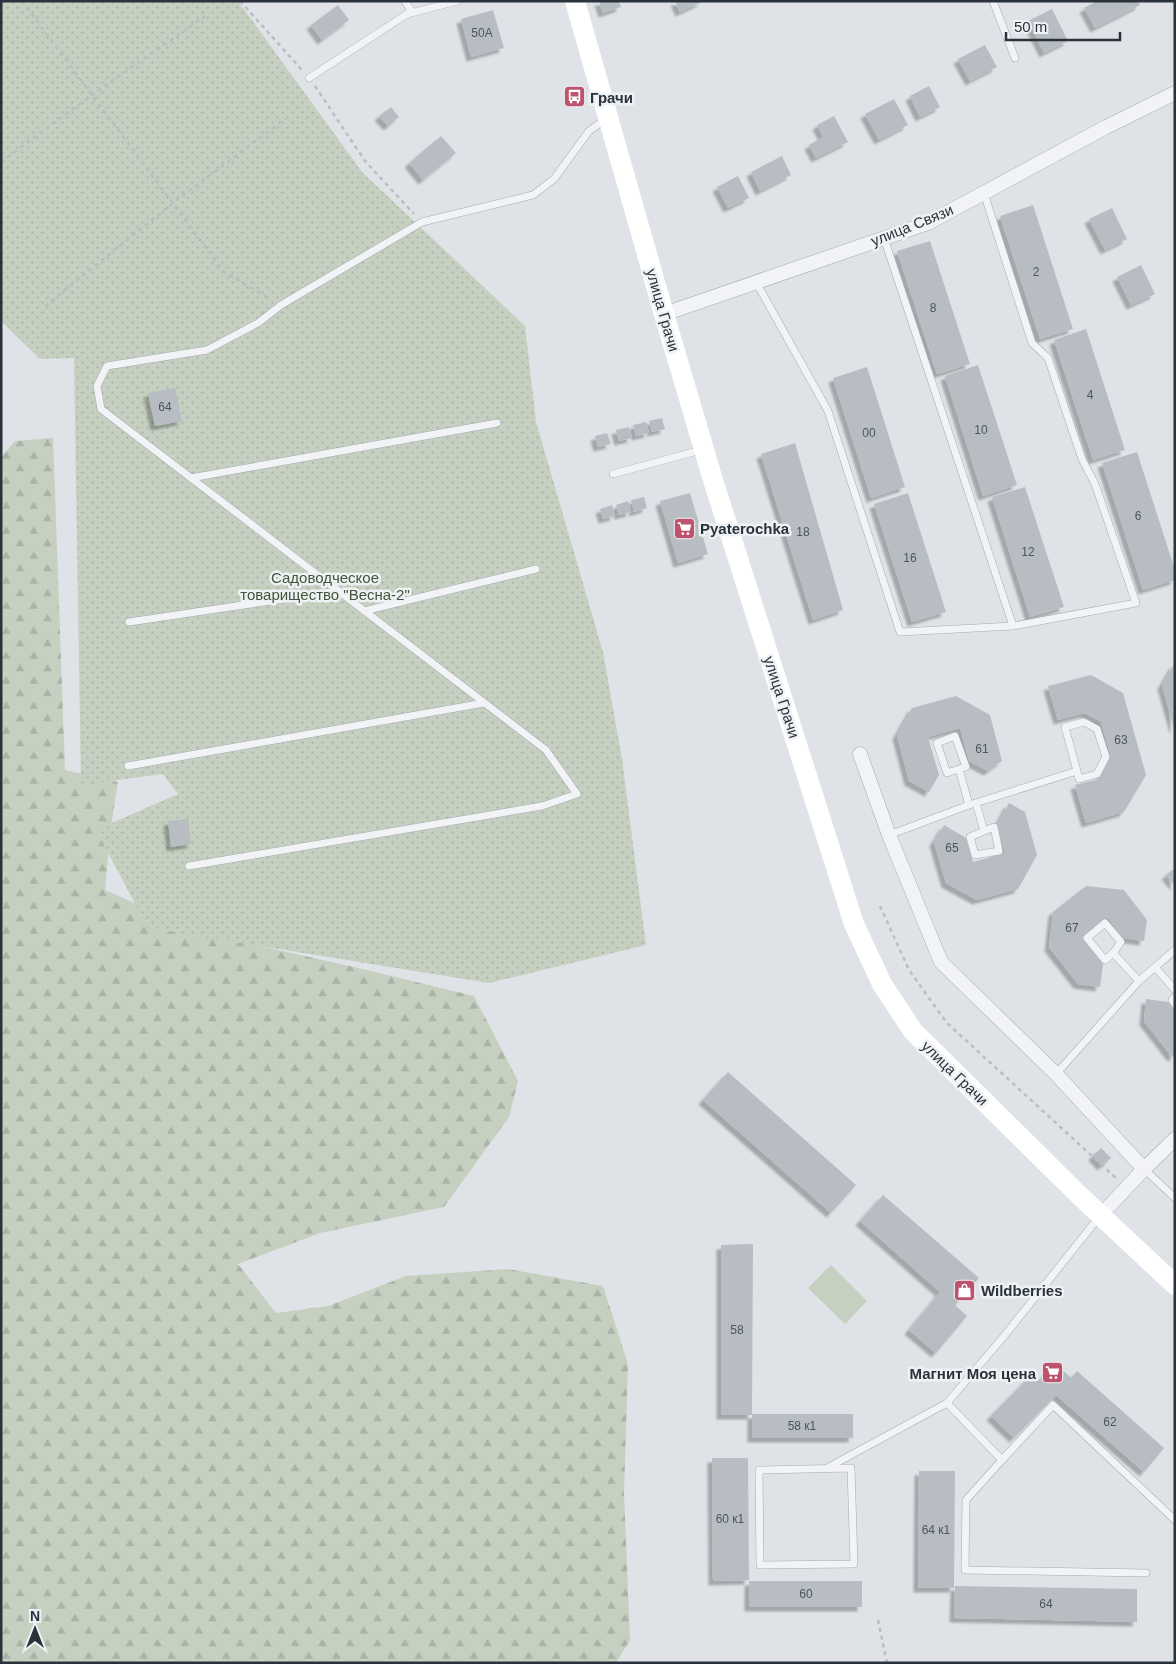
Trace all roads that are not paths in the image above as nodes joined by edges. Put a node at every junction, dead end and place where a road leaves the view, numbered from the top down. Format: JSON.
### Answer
{"nodes":[{"id":1,"x":406,"y":1,"type":"edge"},
{"id":2,"x":456,"y":1,"type":"edge"},
{"id":3,"x":575,"y":1,"type":"edge"},
{"id":4,"x":993,"y":1,"type":"edge"},
{"id":5,"x":412,"y":12,"type":"junction"},
{"id":6,"x":1015,"y":58,"type":"dead end"},
{"id":7,"x":309,"y":78,"type":"road end"},
{"id":8,"x":1175,"y":93,"type":"edge"},
{"id":9,"x":608,"y":117,"type":"junction"},
{"id":10,"x":984,"y":193,"type":"junction"},
{"id":11,"x":884,"y":238,"type":"junction"},
{"id":12,"x":756,"y":282,"type":"junction"},
{"id":13,"x":664,"y":314,"type":"junction"},
{"id":14,"x":497,"y":422,"type":"dead end"},
{"id":15,"x":704,"y":449,"type":"junction"},
{"id":16,"x":613,"y":474,"type":"dead end"},
{"id":17,"x":191,"y":478,"type":"junction"},
{"id":18,"x":536,"y":569,"type":"dead end"},
{"id":19,"x":338,"y":591,"type":"junction"},
{"id":20,"x":364,"y":610,"type":"junction"},
{"id":21,"x":130,"y":622,"type":"dead end"},
{"id":22,"x":1013,"y":626,"type":"junction"},
{"id":23,"x":484,"y":703,"type":"junction"},
{"id":24,"x":860,"y":754,"type":"dead end"},
{"id":25,"x":128,"y":766,"type":"dead end"},
{"id":26,"x":958,"y":769,"type":"junction"},
{"id":27,"x":1077,"y":771,"type":"junction"},
{"id":28,"x":972,"y":804,"type":"junction"},
{"id":29,"x":984,"y":831,"type":"junction"},
{"id":30,"x":889,"y":835,"type":"junction"},
{"id":31,"x":189,"y":866,"type":"dead end"},
{"id":32,"x":1175,"y":950,"type":"edge"},
{"id":33,"x":1113,"y":953,"type":"junction"},
{"id":34,"x":1155,"y":967,"type":"junction"},
{"id":35,"x":1139,"y":981,"type":"junction"},
{"id":36,"x":1175,"y":990,"type":"edge"},
{"id":37,"x":1175,"y":997,"type":"edge"},
{"id":38,"x":1175,"y":1004,"type":"edge"},
{"id":39,"x":1056,"y":1074,"type":"junction"},
{"id":40,"x":1175,"y":1139,"type":"edge"},
{"id":41,"x":1144,"y":1169,"type":"junction"},
{"id":42,"x":1175,"y":1198,"type":"edge"},
{"id":43,"x":1101,"y":1214,"type":"junction"},
{"id":44,"x":1175,"y":1285,"type":"edge"},
{"id":45,"x":948,"y":1403,"type":"junction"},
{"id":46,"x":1002,"y":1460,"type":"junction"},
{"id":47,"x":825,"y":1469,"type":"junction"},
{"id":48,"x":1175,"y":1520,"type":"edge"},
{"id":49,"x":1146,"y":1573,"type":"dead end"}],
"edges":[{"from":1,"to":5,"type":"lane"},
{"from":2,"to":5,"type":"lane"},
{"from":3,"to":9,"type":"street","name":"улица Грачи"},
{"from":4,"to":6,"type":"lane"},
{"from":5,"to":7,"type":"lane"},
{"from":8,"to":10,"type":"street","name":"улица Связи"},
{"from":9,"to":13,"type":"street","name":"улица Грачи"},
{"from":9,"to":17,"type":"lane"},
{"from":10,"to":11,"type":"street","name":"улица Связи"},
{"from":10,"to":22,"type":"lane"},
{"from":11,"to":12,"type":"street","name":"улица Связи"},
{"from":11,"to":22,"type":"lane"},
{"from":12,"to":13,"type":"street","name":"улица Связи"},
{"from":12,"to":22,"type":"lane"},
{"from":13,"to":15,"type":"street","name":"улица Грачи"},
{"from":14,"to":17,"type":"lane"},
{"from":15,"to":16,"type":"lane"},
{"from":15,"to":43,"type":"street","name":"улица Грачи"},
{"from":17,"to":19,"type":"lane"},
{"from":18,"to":20,"type":"lane"},
{"from":19,"to":20,"type":"lane"},
{"from":19,"to":21,"type":"lane"},
{"from":20,"to":23,"type":"lane"},
{"from":23,"to":25,"type":"lane"},
{"from":23,"to":31,"type":"lane"},
{"from":24,"to":30,"type":"street"},
{"from":26,"to":26,"type":"lane"},
{"from":26,"to":28,"type":"lane"},
{"from":27,"to":27,"type":"lane"},
{"from":27,"to":28,"type":"lane"},
{"from":28,"to":29,"type":"lane"},
{"from":28,"to":30,"type":"lane"},
{"from":29,"to":29,"type":"lane"},
{"from":30,"to":39,"type":"street"},
{"from":32,"to":34,"type":"lane"},
{"from":33,"to":33,"type":"lane"},
{"from":33,"to":35,"type":"lane"},
{"from":34,"to":35,"type":"lane"},
{"from":34,"to":36,"type":"lane"},
{"from":35,"to":39,"type":"lane"},
{"from":37,"to":38,"type":"lane"},
{"from":39,"to":41,"type":"street"},
{"from":40,"to":41,"type":"street"},
{"from":41,"to":42,"type":"lane"},
{"from":41,"to":43,"type":"street"},
{"from":43,"to":44,"type":"street","name":"улица Грачи"},
{"from":43,"to":45,"type":"lane"},
{"from":45,"to":46,"type":"lane"},
{"from":45,"to":47,"type":"lane"},
{"from":46,"to":48,"type":"lane"},
{"from":46,"to":49,"type":"lane"},
{"from":47,"to":47,"type":"lane"}]}
